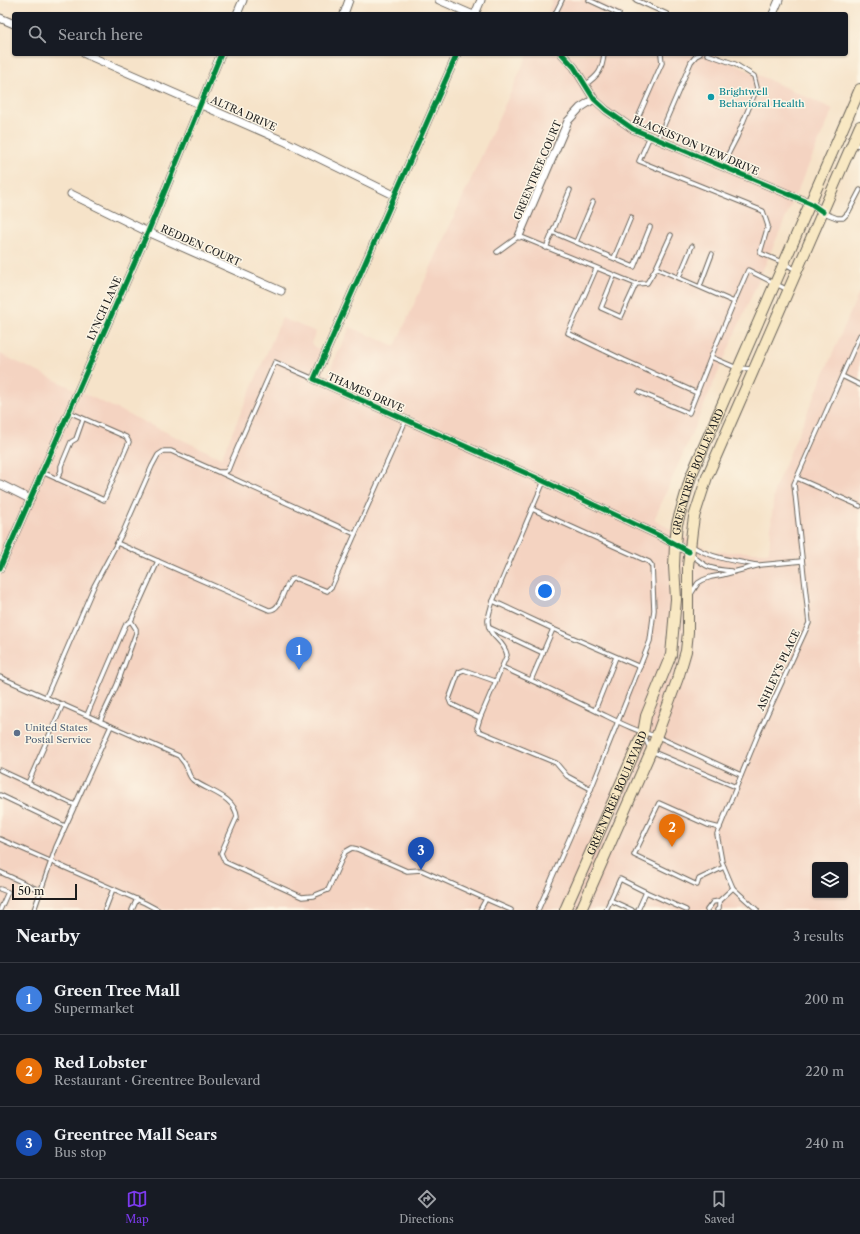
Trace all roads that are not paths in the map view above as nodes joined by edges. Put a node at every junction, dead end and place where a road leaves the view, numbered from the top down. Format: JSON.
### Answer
{"nodes":[{"id":1,"x":243,"y":0,"type":"edge"},
{"id":2,"x":349,"y":0,"type":"edge"},
{"id":3,"x":439,"y":0,"type":"edge"},
{"id":4,"x":481,"y":0,"type":"edge"},
{"id":5,"x":562,"y":0,"type":"edge"},
{"id":6,"x":589,"y":0,"type":"edge"},
{"id":7,"x":636,"y":0,"type":"edge"},
{"id":8,"x":780,"y":0,"type":"edge"},
{"id":9,"x":238,"y":12,"type":"edge"},
{"id":10,"x":345,"y":12,"type":"edge"},
{"id":11,"x":466,"y":12,"type":"edge"},
{"id":12,"x":476,"y":12,"type":"edge"},
{"id":13,"x":556,"y":12,"type":"edge"},
{"id":14,"x":615,"y":12,"type":"edge"},
{"id":15,"x":663,"y":12,"type":"edge"},
{"id":16,"x":774,"y":12,"type":"edge"},
{"id":17,"x":0,"y":18,"type":"edge"},
{"id":18,"x":12,"y":23,"type":"edge"},
{"id":19,"x":90,"y":56,"type":"edge"},
{"id":20,"x":220,"y":56,"type":"edge"},
{"id":21,"x":456,"y":56,"type":"edge"},
{"id":22,"x":564,"y":56,"type":"edge"},
{"id":23,"x":604,"y":56,"type":"edge"},
{"id":24,"x":661,"y":56,"type":"edge"},
{"id":25,"x":696,"y":56,"type":"edge"},
{"id":26,"x":713,"y":56,"type":"edge"},
{"id":27,"x":585,"y":85,"type":"junction"},
{"id":28,"x":859,"y":92,"type":"edge"},
{"id":29,"x":594,"y":99,"type":"junction"},
{"id":30,"x":200,"y":104,"type":"junction"},
{"id":31,"x":860,"y":126,"type":"edge"},
{"id":32,"x":633,"y":129,"type":"junction"},
{"id":33,"x":650,"y":136,"type":"junction"},
{"id":34,"x":839,"y":136,"type":"junction"},
{"id":35,"x":658,"y":139,"type":"junction"},
{"id":36,"x":856,"y":145,"type":"edge"},
{"id":37,"x":722,"y":166,"type":"junction"},
{"id":38,"x":570,"y":190,"type":"dead end"},
{"id":39,"x":860,"y":190,"type":"edge"},
{"id":40,"x":71,"y":194,"type":"dead end"},
{"id":41,"x":394,"y":195,"type":"junction"},
{"id":42,"x":593,"y":202,"type":"dead end"},
{"id":43,"x":810,"y":203,"type":"junction"},
{"id":44,"x":823,"y":212,"type":"junction"},
{"id":45,"x":631,"y":217,"type":"dead end"},
{"id":46,"x":650,"y":227,"type":"dead end"},
{"id":47,"x":148,"y":232,"type":"junction"},
{"id":48,"x":552,"y":232,"type":"junction"},
{"id":49,"x":671,"y":235,"type":"dead end"},
{"id":50,"x":519,"y":236,"type":"junction"},
{"id":51,"x":576,"y":242,"type":"junction"},
{"id":52,"x":692,"y":246,"type":"dead end"},
{"id":53,"x":546,"y":248,"type":"junction"},
{"id":54,"x":497,"y":252,"type":"dead end"},
{"id":55,"x":712,"y":254,"type":"dead end"},
{"id":56,"x":614,"y":258,"type":"junction"},
{"id":57,"x":784,"y":263,"type":"junction"},
{"id":58,"x":656,"y":268,"type":"junction"},
{"id":59,"x":596,"y":269,"type":"junction"},
{"id":60,"x":797,"y":270,"type":"junction"},
{"id":61,"x":614,"y":276,"type":"junction"},
{"id":62,"x":679,"y":277,"type":"junction"},
{"id":63,"x":775,"y":283,"type":"junction"},
{"id":64,"x":636,"y":284,"type":"junction"},
{"id":65,"x":700,"y":286,"type":"junction"},
{"id":66,"x":788,"y":290,"type":"junction"},
{"id":67,"x":281,"y":291,"type":"dead end"},
{"id":68,"x":733,"y":303,"type":"junction"},
{"id":69,"x":860,"y":334,"type":"edge"},
{"id":70,"x":711,"y":358,"type":"junction"},
{"id":71,"x":737,"y":368,"type":"junction"},
{"id":72,"x":754,"y":369,"type":"junction"},
{"id":73,"x":842,"y":376,"type":"junction"},
{"id":74,"x":314,"y":379,"type":"junction"},
{"id":75,"x":860,"y":385,"type":"edge"},
{"id":76,"x":639,"y":392,"type":"dead end"},
{"id":77,"x":697,"y":393,"type":"junction"},
{"id":78,"x":69,"y":412,"type":"junction"},
{"id":79,"x":84,"y":418,"type":"junction"},
{"id":80,"x":406,"y":420,"type":"junction"},
{"id":81,"x":42,"y":472,"type":"junction"},
{"id":82,"x":218,"y":472,"type":"junction"},
{"id":83,"x":797,"y":478,"type":"junction"},
{"id":84,"x":57,"y":479,"type":"junction"},
{"id":85,"x":544,"y":481,"type":"junction"},
{"id":86,"x":0,"y":484,"type":"edge"},
{"id":87,"x":30,"y":499,"type":"junction"},
{"id":88,"x":860,"y":506,"type":"edge"},
{"id":89,"x":532,"y":510,"type":"junction"},
{"id":90,"x":355,"y":534,"type":"junction"},
{"id":91,"x":117,"y":543,"type":"junction"},
{"id":92,"x":675,"y":545,"type":"junction"},
{"id":93,"x":689,"y":549,"type":"junction"},
{"id":94,"x":158,"y":561,"type":"junction"},
{"id":95,"x":802,"y":561,"type":"junction"},
{"id":96,"x":760,"y":565,"type":"junction"},
{"id":97,"x":0,"y":568,"type":"edge"},
{"id":98,"x":734,"y":572,"type":"junction"},
{"id":99,"x":493,"y":601,"type":"junction"},
{"id":100,"x":688,"y":603,"type":"junction"},
{"id":101,"x":131,"y":621,"type":"junction"},
{"id":102,"x":490,"y":628,"type":"junction"},
{"id":103,"x":553,"y":629,"type":"junction"},
{"id":104,"x":543,"y":653,"type":"junction"},
{"id":105,"x":616,"y":657,"type":"junction"},
{"id":106,"x":502,"y":667,"type":"junction"},
{"id":107,"x":640,"y":667,"type":"junction"},
{"id":108,"x":0,"y":677,"type":"edge"},
{"id":109,"x":531,"y":680,"type":"junction"},
{"id":110,"x":495,"y":681,"type":"junction"},
{"id":111,"x":46,"y":697,"type":"junction"},
{"id":112,"x":63,"y":704,"type":"junction"},
{"id":113,"x":595,"y":710,"type":"junction"},
{"id":114,"x":87,"y":715,"type":"junction"},
{"id":115,"x":480,"y":718,"type":"junction"},
{"id":116,"x":100,"y":720,"type":"junction"},
{"id":117,"x":618,"y":722,"type":"junction"},
{"id":118,"x":111,"y":726,"type":"junction"},
{"id":119,"x":643,"y":733,"type":"junction"},
{"id":120,"x":656,"y":736,"type":"junction"},
{"id":121,"x":651,"y":751,"type":"junction"},
{"id":122,"x":0,"y":770,"type":"edge"},
{"id":123,"x":741,"y":775,"type":"junction"},
{"id":124,"x":28,"y":783,"type":"junction"},
{"id":125,"x":736,"y":787,"type":"junction"},
{"id":126,"x":591,"y":789,"type":"junction"},
{"id":127,"x":0,"y":795,"type":"edge"},
{"id":128,"x":75,"y":805,"type":"junction"},
{"id":129,"x":66,"y":826,"type":"junction"},
{"id":130,"x":720,"y":828,"type":"junction"},
{"id":131,"x":0,"y":839,"type":"edge"},
{"id":132,"x":51,"y":862,"type":"junction"},
{"id":133,"x":724,"y":866,"type":"junction"},
{"id":134,"x":0,"y":872,"type":"edge"},
{"id":135,"x":733,"y":888,"type":"junction"},
{"id":136,"x":0,"y":889,"type":"edge"},
{"id":137,"x":113,"y":889,"type":"junction"},
{"id":138,"x":40,"y":891,"type":"junction"},
{"id":139,"x":646,"y":892,"type":"junction"},
{"id":140,"x":137,"y":899,"type":"junction"},
{"id":141,"x":486,"y":899,"type":"junction"},
{"id":142,"x":610,"y":900,"type":"junction"},
{"id":143,"x":719,"y":901,"type":"junction"},
{"id":144,"x":0,"y":910,"type":"edge"},
{"id":145,"x":34,"y":910,"type":"edge"},
{"id":146,"x":105,"y":910,"type":"edge"},
{"id":147,"x":132,"y":910,"type":"edge"},
{"id":148,"x":158,"y":910,"type":"edge"},
{"id":149,"x":480,"y":910,"type":"edge"},
{"id":150,"x":510,"y":910,"type":"edge"},
{"id":151,"x":538,"y":910,"type":"edge"},
{"id":152,"x":565,"y":910,"type":"edge"},
{"id":153,"x":580,"y":910,"type":"edge"},
{"id":154,"x":606,"y":910,"type":"edge"},
{"id":155,"x":632,"y":910,"type":"edge"},
{"id":156,"x":638,"y":910,"type":"edge"},
{"id":157,"x":686,"y":910,"type":"edge"},
{"id":158,"x":707,"y":910,"type":"edge"},
{"id":159,"x":717,"y":910,"type":"edge"},
{"id":160,"x":757,"y":910,"type":"edge"}],
"edges":[{"from":1,"to":9,"type":"street"},
{"from":2,"to":10,"type":"street"},
{"from":3,"to":11,"type":"street"},
{"from":4,"to":12,"type":"street"},
{"from":5,"to":13,"type":"lane"},
{"from":6,"to":14,"type":"lane"},
{"from":7,"to":15,"type":"lane"},
{"from":8,"to":16,"type":"street"},
{"from":17,"to":18,"type":"street"},
{"from":19,"to":30,"type":"street","name":"ALTRA DRIVE"},
{"from":20,"to":30,"type":"street","name":"LYNCH LANE"},
{"from":21,"to":41,"type":"street","name":"THAMES DRIVE"},
{"from":22,"to":27,"type":"street","name":"BLACKISTON VIEW DRIVE"},
{"from":23,"to":27,"type":"lane"},
{"from":24,"to":32,"type":"lane"},
{"from":25,"to":35,"type":"lane"},
{"from":26,"to":37,"type":"lane"},
{"from":27,"to":29,"type":"street","name":"BLACKISTON VIEW DRIVE"},
{"from":28,"to":34,"type":"main road","name":"GREENTREE BOULEVARD"},
{"from":29,"to":32,"type":"street","name":"BLACKISTON VIEW DRIVE"},
{"from":29,"to":50,"type":"street","name":"GREENTREE COURT"},
{"from":30,"to":41,"type":"street","name":"ALTRA DRIVE"},
{"from":30,"to":47,"type":"street","name":"LYNCH LANE"},
{"from":31,"to":36,"type":"main road","name":"GREENTREE BOULEVARD"},
{"from":32,"to":33,"type":"street","name":"BLACKISTON VIEW DRIVE"},
{"from":33,"to":35,"type":"street","name":"BLACKISTON VIEW DRIVE"},
{"from":33,"to":57,"type":"lane"},
{"from":34,"to":36,"type":"main road"},
{"from":34,"to":43,"type":"main road","name":"GREENTREE BOULEVARD"},
{"from":35,"to":37,"type":"street","name":"BLACKISTON VIEW DRIVE"},
{"from":36,"to":44,"type":"main road","name":"GREENTREE BOULEVARD"},
{"from":37,"to":43,"type":"street","name":"BLACKISTON VIEW DRIVE"},
{"from":38,"to":48,"type":"lane"},
{"from":39,"to":44,"type":"lane"},
{"from":40,"to":47,"type":"street","name":"REDDEN COURT"},
{"from":41,"to":74,"type":"street","name":"THAMES DRIVE"},
{"from":42,"to":51,"type":"lane"},
{"from":43,"to":44,"type":"street","name":"BLACKISTON VIEW DRIVE"},
{"from":43,"to":57,"type":"main road","name":"GREENTREE BOULEVARD"},
{"from":44,"to":60,"type":"main road","name":"GREENTREE BOULEVARD"},
{"from":45,"to":56,"type":"lane"},
{"from":46,"to":56,"type":"lane"},
{"from":47,"to":67,"type":"street","name":"REDDEN COURT"},
{"from":47,"to":78,"type":"street","name":"LYNCH LANE"},
{"from":48,"to":51,"type":"lane"},
{"from":48,"to":53,"type":"lane"},
{"from":49,"to":58,"type":"lane"},
{"from":50,"to":53,"type":"lane"},
{"from":50,"to":54,"type":"lane"},
{"from":51,"to":56,"type":"lane"},
{"from":52,"to":62,"type":"lane"},
{"from":53,"to":59,"type":"lane"},
{"from":55,"to":65,"type":"lane"},
{"from":57,"to":60,"type":"lane"},
{"from":57,"to":63,"type":"main road","name":"GREENTREE BOULEVARD"},
{"from":58,"to":62,"type":"lane"},
{"from":58,"to":64,"type":"lane"},
{"from":59,"to":61,"type":"lane"},
{"from":59,"to":77,"type":"lane"},
{"from":60,"to":66,"type":"main road","name":"GREENTREE BOULEVARD"},
{"from":61,"to":64,"type":"lane"},
{"from":61,"to":64,"type":"lane"},
{"from":62,"to":65,"type":"lane"},
{"from":63,"to":66,"type":"lane"},
{"from":63,"to":68,"type":"lane"},
{"from":63,"to":71,"type":"main road","name":"GREENTREE BOULEVARD"},
{"from":65,"to":68,"type":"lane"},
{"from":66,"to":72,"type":"main road","name":"GREENTREE BOULEVARD"},
{"from":68,"to":70,"type":"lane"},
{"from":69,"to":73,"type":"lane","name":"ASHLEY'S PLACE"},
{"from":70,"to":71,"type":"lane"},
{"from":70,"to":77,"type":"lane"},
{"from":71,"to":72,"type":"lane"},
{"from":71,"to":92,"type":"main road","name":"GREENTREE BOULEVARD"},
{"from":72,"to":93,"type":"main road","name":"GREENTREE BOULEVARD"},
{"from":73,"to":75,"type":"lane"},
{"from":73,"to":83,"type":"lane","name":"ASHLEY'S PLACE"},
{"from":74,"to":80,"type":"street","name":"THAMES DRIVE"},
{"from":74,"to":82,"type":"lane"},
{"from":76,"to":77,"type":"lane"},
{"from":78,"to":79,"type":"lane"},
{"from":78,"to":81,"type":"street","name":"LYNCH LANE"},
{"from":79,"to":84,"type":"lane"},
{"from":79,"to":84,"type":"lane"},
{"from":80,"to":85,"type":"street","name":"THAMES DRIVE"},
{"from":80,"to":90,"type":"lane"},
{"from":81,"to":84,"type":"lane"},
{"from":81,"to":87,"type":"street","name":"LYNCH LANE"},
{"from":82,"to":90,"type":"lane"},
{"from":82,"to":91,"type":"lane"},
{"from":83,"to":88,"type":"lane"},
{"from":83,"to":95,"type":"lane","name":"ASHLEY'S PLACE"},
{"from":85,"to":89,"type":"lane"},
{"from":85,"to":92,"type":"street","name":"THAMES DRIVE"},
{"from":86,"to":87,"type":"street"},
{"from":87,"to":97,"type":"street","name":"LYNCH LANE"},
{"from":89,"to":99,"type":"lane"},
{"from":89,"to":107,"type":"lane"},
{"from":90,"to":94,"type":"lane"},
{"from":91,"to":94,"type":"lane"},
{"from":91,"to":111,"type":"lane"},
{"from":92,"to":93,"type":"street","name":"THAMES DRIVE"},
{"from":92,"to":119,"type":"main road","name":"GREENTREE BOULEVARD"},
{"from":93,"to":96,"type":"lane"},
{"from":93,"to":98,"type":"lane"},
{"from":93,"to":100,"type":"main road","name":"GREENTREE BOULEVARD"},
{"from":94,"to":101,"type":"lane"},
{"from":95,"to":96,"type":"lane"},
{"from":95,"to":123,"type":"lane","name":"ASHLEY'S PLACE"},
{"from":96,"to":98,"type":"lane"},
{"from":98,"to":100,"type":"lane"},
{"from":99,"to":102,"type":"lane"},
{"from":99,"to":103,"type":"lane"},
{"from":100,"to":120,"type":"main road","name":"GREENTREE BOULEVARD"},
{"from":101,"to":114,"type":"lane"},
{"from":101,"to":116,"type":"lane"},
{"from":102,"to":104,"type":"lane"},
{"from":102,"to":106,"type":"lane"},
{"from":103,"to":104,"type":"lane"},
{"from":103,"to":105,"type":"lane"},
{"from":104,"to":109,"type":"lane"},
{"from":105,"to":107,"type":"lane"},
{"from":105,"to":113,"type":"lane"},
{"from":106,"to":109,"type":"lane"},
{"from":106,"to":110,"type":"lane"},
{"from":107,"to":117,"type":"lane"},
{"from":108,"to":111,"type":"lane"},
{"from":109,"to":113,"type":"lane"},
{"from":110,"to":115,"type":"lane"},
{"from":110,"to":115,"type":"lane"},
{"from":111,"to":112,"type":"lane"},
{"from":112,"to":114,"type":"lane"},
{"from":112,"to":124,"type":"lane"},
{"from":113,"to":117,"type":"lane"},
{"from":114,"to":116,"type":"lane"},
{"from":115,"to":126,"type":"lane"},
{"from":116,"to":118,"type":"lane"},
{"from":117,"to":119,"type":"lane"},
{"from":117,"to":126,"type":"lane"},
{"from":118,"to":128,"type":"lane"},
{"from":118,"to":141,"type":"lane"},
{"from":119,"to":120,"type":"lane"},
{"from":119,"to":121,"type":"lane"},
{"from":119,"to":152,"type":"main road","name":"GREENTREE BOULEVARD"},
{"from":120,"to":121,"type":"main road","name":"GREENTREE BOULEVARD"},
{"from":120,"to":123,"type":"lane"},
{"from":121,"to":125,"type":"lane"},
{"from":121,"to":153,"type":"main road","name":"GREENTREE BOULEVARD"},
{"from":122,"to":124,"type":"lane"},
{"from":123,"to":125,"type":"lane","name":"ASHLEY'S PLACE"},
{"from":124,"to":128,"type":"lane"},
{"from":125,"to":130,"type":"lane","name":"ASHLEY'S PLACE"},
{"from":126,"to":151,"type":"lane"},
{"from":127,"to":129,"type":"lane"},
{"from":128,"to":129,"type":"lane"},
{"from":129,"to":132,"type":"lane"},
{"from":130,"to":133,"type":"lane","name":"ASHLEY'S PLACE"},
{"from":130,"to":133,"type":"lane"},
{"from":131,"to":132,"type":"lane"},
{"from":132,"to":137,"type":"lane"},
{"from":132,"to":138,"type":"lane"},
{"from":133,"to":135,"type":"lane","name":"ASHLEY'S PLACE"},
{"from":134,"to":138,"type":"lane"},
{"from":135,"to":143,"type":"lane"},
{"from":135,"to":160,"type":"lane","name":"ASHLEY'S PLACE"},
{"from":136,"to":144,"type":"lane"},
{"from":137,"to":140,"type":"lane"},
{"from":137,"to":146,"type":"lane"},
{"from":138,"to":145,"type":"lane"},
{"from":139,"to":142,"type":"lane"},
{"from":139,"to":156,"type":"lane"},
{"from":139,"to":157,"type":"lane"},
{"from":140,"to":147,"type":"lane"},
{"from":140,"to":148,"type":"lane"},
{"from":141,"to":149,"type":"lane"},
{"from":141,"to":150,"type":"lane"},
{"from":142,"to":154,"type":"lane"},
{"from":142,"to":155,"type":"lane"},
{"from":143,"to":158,"type":"lane"},
{"from":143,"to":159,"type":"lane"}]}
